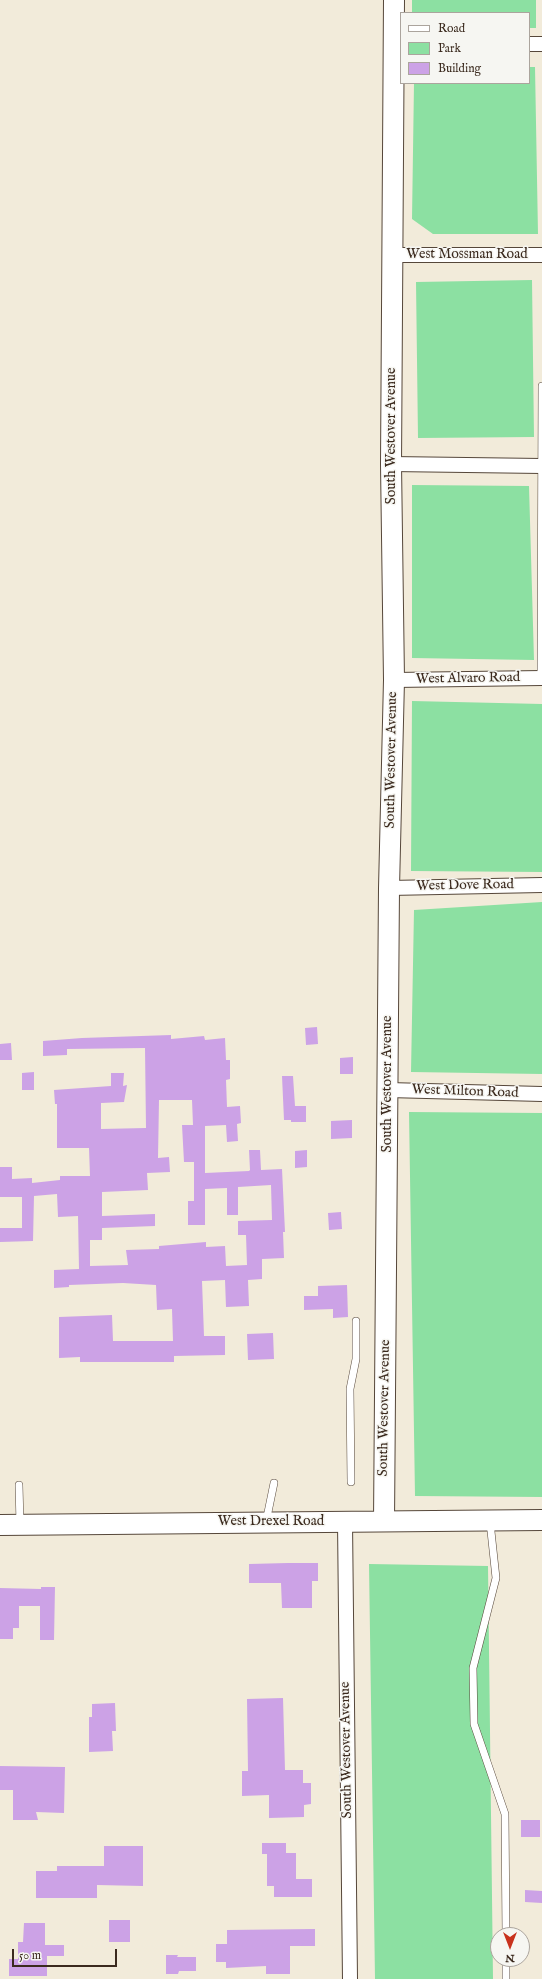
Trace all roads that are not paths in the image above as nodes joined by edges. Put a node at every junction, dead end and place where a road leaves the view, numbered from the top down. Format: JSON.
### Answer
{"nodes":[{"id":1,"x":394,"y":0,"type":"edge"},
{"id":2,"x":397,"y":43,"type":"edge"},
{"id":3,"x":530,"y":44,"type":"edge"},
{"id":4,"x":542,"y":44,"type":"edge"},
{"id":5,"x":392,"y":255,"type":"junction"},
{"id":6,"x":542,"y":256,"type":"edge"},
{"id":7,"x":542,"y":386,"type":"edge"},
{"id":8,"x":391,"y":464,"type":"junction"},
{"id":9,"x":542,"y":466,"type":"edge"},
{"id":10,"x":542,"y":567,"type":"edge"},
{"id":11,"x":542,"y":678,"type":"edge"},
{"id":12,"x":394,"y":680,"type":"junction"},
{"id":13,"x":542,"y":885,"type":"edge"},
{"id":14,"x":388,"y":888,"type":"junction"},
{"id":15,"x":388,"y":1090,"type":"junction"},
{"id":16,"x":542,"y":1094,"type":"edge"},
{"id":17,"x":356,"y":1321,"type":"dead end"},
{"id":18,"x":274,"y":1482,"type":"dead end"},
{"id":19,"x":351,"y":1482,"type":"dead end"},
{"id":20,"x":19,"y":1485,"type":"dead end"},
{"id":21,"x":490,"y":1520,"type":"junction"},
{"id":22,"x":542,"y":1520,"type":"edge"},
{"id":23,"x":384,"y":1521,"type":"junction"},
{"id":24,"x":266,"y":1522,"type":"junction"},
{"id":25,"x":345,"y":1522,"type":"junction"},
{"id":26,"x":0,"y":1525,"type":"edge"},
{"id":27,"x":20,"y":1525,"type":"junction"},
{"id":28,"x":506,"y":1927,"type":"edge"},
{"id":29,"x":506,"y":1967,"type":"edge"},
{"id":30,"x":350,"y":1979,"type":"edge"},
{"id":31,"x":506,"y":1979,"type":"edge"}],
"edges":[{"from":1,"to":2,"type":"street","name":"South Westover Avenue"},
{"from":2,"to":5,"type":"street","name":"South Westover Avenue"},
{"from":3,"to":4,"type":"street"},
{"from":5,"to":6,"type":"street","name":"West Mossman Road"},
{"from":5,"to":8,"type":"street","name":"South Westover Avenue"},
{"from":7,"to":9,"type":"lane"},
{"from":8,"to":9,"type":"street"},
{"from":8,"to":12,"type":"street","name":"South Westover Avenue"},
{"from":9,"to":10,"type":"lane"},
{"from":10,"to":11,"type":"lane"},
{"from":11,"to":12,"type":"street","name":"West Alvaro Road"},
{"from":12,"to":14,"type":"street","name":"South Westover Avenue"},
{"from":13,"to":14,"type":"street","name":"West Dove Road"},
{"from":14,"to":15,"type":"street","name":"South Westover Avenue"},
{"from":15,"to":16,"type":"street","name":"West Milton Road"},
{"from":15,"to":23,"type":"street","name":"South Westover Avenue"},
{"from":17,"to":19,"type":"lane"},
{"from":18,"to":24,"type":"lane"},
{"from":20,"to":27,"type":"lane"},
{"from":21,"to":22,"type":"street","name":"West Drexel Road"},
{"from":21,"to":23,"type":"street","name":"West Drexel Road"},
{"from":21,"to":28,"type":"lane"},
{"from":23,"to":25,"type":"street","name":"West Drexel Road"},
{"from":24,"to":25,"type":"street","name":"West Drexel Road"},
{"from":24,"to":27,"type":"street","name":"West Drexel Road"},
{"from":25,"to":30,"type":"street","name":"South Westover Avenue"},
{"from":26,"to":27,"type":"street","name":"West Drexel Road"},
{"from":29,"to":31,"type":"lane"}]}
